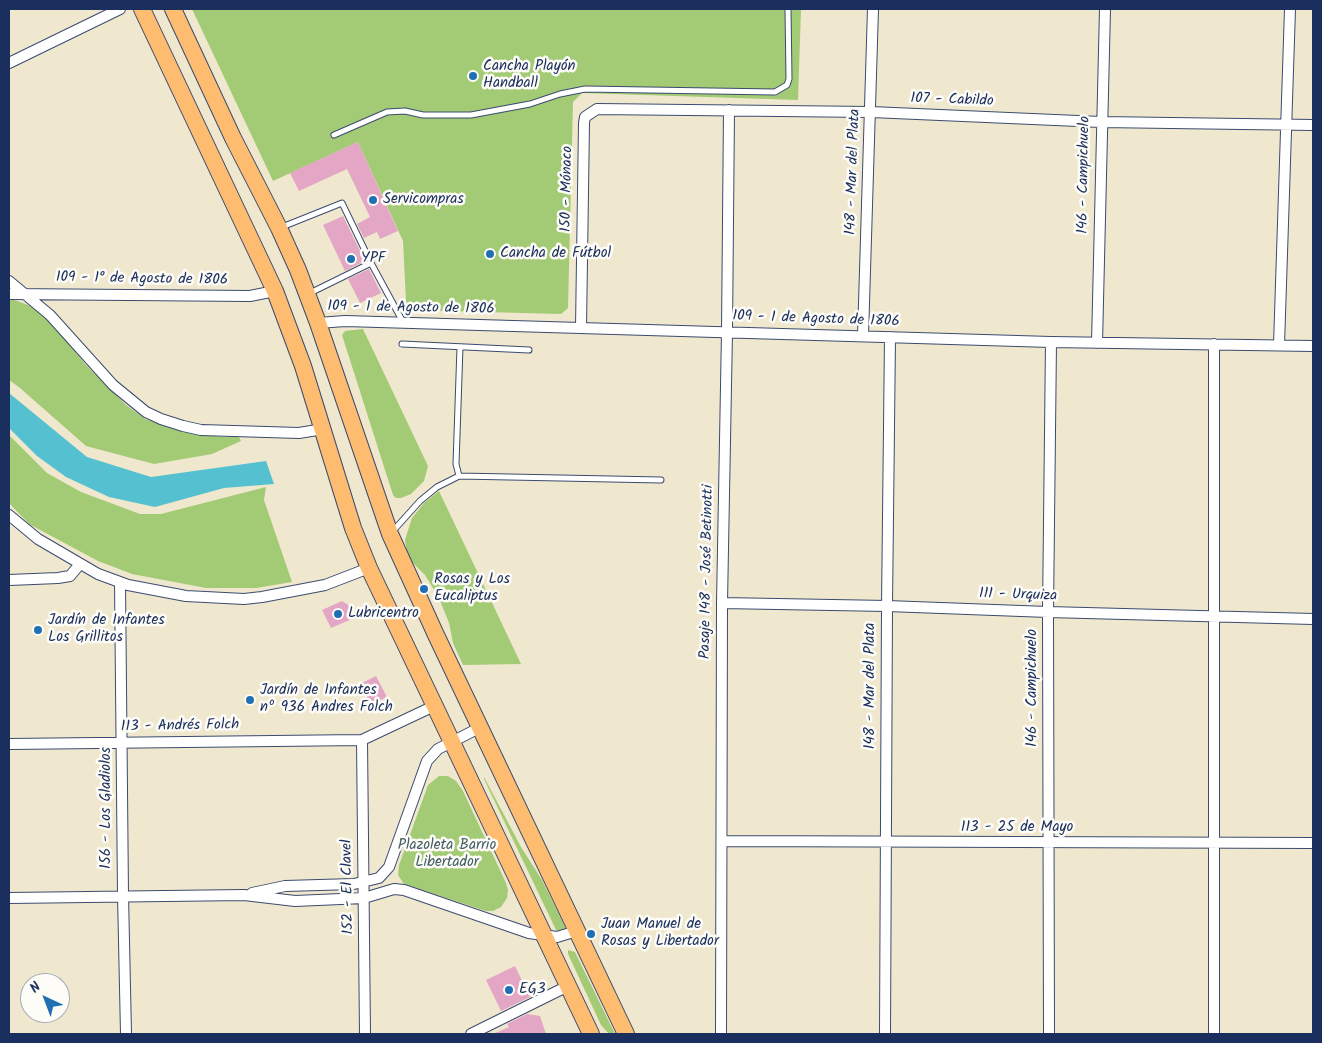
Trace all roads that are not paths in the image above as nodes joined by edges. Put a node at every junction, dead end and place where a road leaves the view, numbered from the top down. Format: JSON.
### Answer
{"nodes":[{"id":1,"x":120,"y":9,"type":"edge"},
{"id":2,"x":142,"y":9,"type":"edge"},
{"id":3,"x":174,"y":9,"type":"edge"},
{"id":4,"x":788,"y":9,"type":"edge"},
{"id":5,"x":873,"y":9,"type":"edge"},
{"id":6,"x":1105,"y":9,"type":"edge"},
{"id":7,"x":1290,"y":9,"type":"edge"},
{"id":8,"x":9,"y":63,"type":"edge"},
{"id":9,"x":729,"y":110,"type":"junction"},
{"id":10,"x":871,"y":112,"type":"junction"},
{"id":11,"x":590,"y":113,"type":"joint"},
{"id":12,"x":1101,"y":122,"type":"junction"},
{"id":13,"x":1285,"y":124,"type":"junction"},
{"id":14,"x":1313,"y":125,"type":"edge"},
{"id":15,"x":334,"y":135,"type":"dead end"},
{"id":16,"x":279,"y":228,"type":"junction"},
{"id":17,"x":371,"y":263,"type":"junction"},
{"id":18,"x":9,"y":281,"type":"edge"},
{"id":19,"x":275,"y":291,"type":"junction"},
{"id":20,"x":9,"y":294,"type":"edge"},
{"id":21,"x":24,"y":294,"type":"junction"},
{"id":22,"x":308,"y":294,"type":"junction"},
{"id":23,"x":318,"y":323,"type":"junction"},
{"id":24,"x":403,"y":323,"type":"junction"},
{"id":25,"x":581,"y":328,"type":"junction"},
{"id":26,"x":727,"y":332,"type":"junction"},
{"id":27,"x":863,"y":336,"type":"junction"},
{"id":28,"x":890,"y":337,"type":"junction"},
{"id":29,"x":1051,"y":342,"type":"junction"},
{"id":30,"x":1097,"y":343,"type":"junction"},
{"id":31,"x":402,"y":344,"type":"dead end"},
{"id":32,"x":1214,"y":344,"type":"junction"},
{"id":33,"x":1279,"y":345,"type":"junction"},
{"id":34,"x":1313,"y":346,"type":"edge"},
{"id":35,"x":460,"y":347,"type":"junction"},
{"id":36,"x":529,"y":350,"type":"dead end"},
{"id":37,"x":323,"y":428,"type":"junction"},
{"id":38,"x":459,"y":476,"type":"junction"},
{"id":39,"x":661,"y":480,"type":"dead end"},
{"id":40,"x":9,"y":515,"type":"edge"},
{"id":41,"x":390,"y":534,"type":"junction"},
{"id":42,"x":80,"y":564,"type":"junction"},
{"id":43,"x":369,"y":568,"type":"junction"},
{"id":44,"x":9,"y":580,"type":"edge"},
{"id":45,"x":120,"y":582,"type":"junction"},
{"id":46,"x":722,"y":603,"type":"junction"},
{"id":47,"x":886,"y":606,"type":"junction"},
{"id":48,"x":1048,"y":612,"type":"junction"},
{"id":49,"x":1214,"y":617,"type":"junction"},
{"id":50,"x":1313,"y":619,"type":"edge"},
{"id":51,"x":434,"y":706,"type":"junction"},
{"id":52,"x":480,"y":727,"type":"junction"},
{"id":53,"x":362,"y":740,"type":"junction"},
{"id":54,"x":452,"y":741,"type":"junction"},
{"id":55,"x":122,"y":743,"type":"junction"},
{"id":56,"x":9,"y":744,"type":"edge"},
{"id":57,"x":722,"y":841,"type":"junction"},
{"id":58,"x":886,"y":841,"type":"junction"},
{"id":59,"x":1049,"y":843,"type":"junction"},
{"id":60,"x":1213,"y":843,"type":"junction"},
{"id":61,"x":1313,"y":844,"type":"edge"},
{"id":62,"x":363,"y":882,"type":"junction"},
{"id":63,"x":123,"y":895,"type":"junction"},
{"id":64,"x":244,"y":895,"type":"junction"},
{"id":65,"x":9,"y":898,"type":"edge"},
{"id":66,"x":364,"y":898,"type":"junction"},
{"id":67,"x":577,"y":931,"type":"junction"},
{"id":68,"x":545,"y":936,"type":"junction"},
{"id":69,"x":568,"y":986,"type":"junction"},
{"id":70,"x":126,"y":1034,"type":"edge"},
{"id":71,"x":365,"y":1034,"type":"edge"},
{"id":72,"x":470,"y":1034,"type":"edge"},
{"id":73,"x":591,"y":1034,"type":"edge"},
{"id":74,"x":626,"y":1034,"type":"edge"},
{"id":75,"x":721,"y":1034,"type":"edge"},
{"id":76,"x":885,"y":1034,"type":"edge"},
{"id":77,"x":1049,"y":1034,"type":"edge"},
{"id":78,"x":1214,"y":1034,"type":"edge"}],
"edges":[{"from":1,"to":8,"type":"street"},
{"from":2,"to":19,"type":"main road"},
{"from":3,"to":16,"type":"main road"},
{"from":4,"to":15,"type":"lane"},
{"from":5,"to":10,"type":"street","name":"148 - Mar del Plata"},
{"from":6,"to":12,"type":"street","name":"146 - Campichuelo"},
{"from":7,"to":13,"type":"street"},
{"from":9,"to":10,"type":"street","name":"107 - Cabildo"},
{"from":9,"to":11,"type":"street","name":"107 - Cabildo"},
{"from":9,"to":26,"type":"street","name":"Pasaje 148 - José Betinotti"},
{"from":10,"to":12,"type":"street","name":"107 - Cabildo"},
{"from":10,"to":27,"type":"street","name":"148 - Mar del Plata"},
{"from":11,"to":25,"type":"street","name":"150 - Mónaco"},
{"from":12,"to":13,"type":"street","name":"107 - Cabildo"},
{"from":12,"to":30,"type":"street","name":"146 - Campichuelo"},
{"from":13,"to":14,"type":"street","name":"107 - Cabildo"},
{"from":13,"to":33,"type":"street"},
{"from":16,"to":17,"type":"lane"},
{"from":16,"to":22,"type":"main road"},
{"from":17,"to":22,"type":"lane"},
{"from":17,"to":24,"type":"lane"},
{"from":18,"to":21,"type":"street"},
{"from":19,"to":21,"type":"street","name":"109 - 1° de Agosto de 1806"},
{"from":19,"to":37,"type":"main road"},
{"from":20,"to":21,"type":"street","name":"109 - 1° de Agosto de 1806"},
{"from":21,"to":37,"type":"street"},
{"from":22,"to":23,"type":"main road"},
{"from":23,"to":24,"type":"street","name":"109 - 1 de Agosto de 1806"},
{"from":23,"to":41,"type":"main road"},
{"from":24,"to":25,"type":"street","name":"109 - 1 de Agosto de 1806"},
{"from":25,"to":26,"type":"street","name":"109 - 1 de Agosto de 1806"},
{"from":26,"to":27,"type":"street","name":"109 - 1 de Agosto de 1806"},
{"from":26,"to":46,"type":"street","name":"Pasaje 148 - José Betinotti"},
{"from":27,"to":28,"type":"street","name":"109 - 1 de Agosto de 1806"},
{"from":28,"to":29,"type":"street","name":"109 - 1 de Agosto de 1806"},
{"from":28,"to":47,"type":"street","name":"148 - Mar del Plata"},
{"from":29,"to":30,"type":"street","name":"109 - 1 de Agosto de 1806"},
{"from":29,"to":48,"type":"street","name":"146 - Campichuelo"},
{"from":30,"to":32,"type":"street","name":"109 - 1 de Agosto de 1806"},
{"from":31,"to":35,"type":"lane"},
{"from":32,"to":33,"type":"street","name":"109 - 1 de Agosto de 1806"},
{"from":32,"to":49,"type":"street"},
{"from":33,"to":34,"type":"street","name":"109 - 1 de Agosto de 1806"},
{"from":35,"to":36,"type":"lane"},
{"from":35,"to":38,"type":"lane"},
{"from":37,"to":43,"type":"main road"},
{"from":38,"to":39,"type":"lane"},
{"from":38,"to":41,"type":"lane"},
{"from":40,"to":42,"type":"street"},
{"from":41,"to":52,"type":"main road"},
{"from":42,"to":44,"type":"street"},
{"from":42,"to":45,"type":"street"},
{"from":43,"to":45,"type":"street"},
{"from":43,"to":51,"type":"main road"},
{"from":45,"to":55,"type":"street","name":"156 - Los Gladiolos"},
{"from":46,"to":47,"type":"street","name":"111 - Urquiza"},
{"from":46,"to":57,"type":"street","name":"Pasaje 148 - José Betinotti"},
{"from":47,"to":48,"type":"street","name":"111 - Urquiza"},
{"from":47,"to":58,"type":"street","name":"148 - Mar del Plata"},
{"from":48,"to":49,"type":"street","name":"111 - Urquiza"},
{"from":48,"to":59,"type":"street","name":"146 - Campichuelo"},
{"from":49,"to":50,"type":"street","name":"111 - Urquiza"},
{"from":49,"to":60,"type":"street"},
{"from":51,"to":53,"type":"street","name":"113 - Andrés Folch"},
{"from":51,"to":54,"type":"main road"},
{"from":52,"to":54,"type":"street"},
{"from":52,"to":67,"type":"main road"},
{"from":53,"to":55,"type":"street","name":"113 - Andrés Folch"},
{"from":53,"to":62,"type":"street","name":"152 - El Clavel"},
{"from":54,"to":62,"type":"street"},
{"from":54,"to":68,"type":"main road"},
{"from":55,"to":56,"type":"street","name":"113 - Andrés Folch"},
{"from":55,"to":63,"type":"street","name":"156 - Los Gladiolos"},
{"from":57,"to":58,"type":"street","name":"113 - 25 de Mayo"},
{"from":57,"to":75,"type":"street","name":"Pasaje 148 - José Betinotti"},
{"from":58,"to":59,"type":"street","name":"113 - 25 de Mayo"},
{"from":58,"to":76,"type":"street","name":"148 - Mar del Plata"},
{"from":59,"to":60,"type":"street","name":"113 - 25 de Mayo"},
{"from":59,"to":77,"type":"street","name":"146 - Campichuelo"},
{"from":60,"to":61,"type":"street","name":"113 - 25 de Mayo"},
{"from":60,"to":78,"type":"street"},
{"from":62,"to":64,"type":"street"},
{"from":62,"to":66,"type":"street","name":"152 - El Clavel"},
{"from":63,"to":64,"type":"street"},
{"from":63,"to":65,"type":"street"},
{"from":63,"to":70,"type":"street","name":"156 - Los Gladiolos"},
{"from":64,"to":66,"type":"street"},
{"from":66,"to":68,"type":"street"},
{"from":66,"to":71,"type":"street","name":"152 - El Clavel"},
{"from":67,"to":68,"type":"street"},
{"from":67,"to":74,"type":"main road"},
{"from":68,"to":69,"type":"main road"},
{"from":69,"to":72,"type":"street"},
{"from":69,"to":73,"type":"main road"}]}
